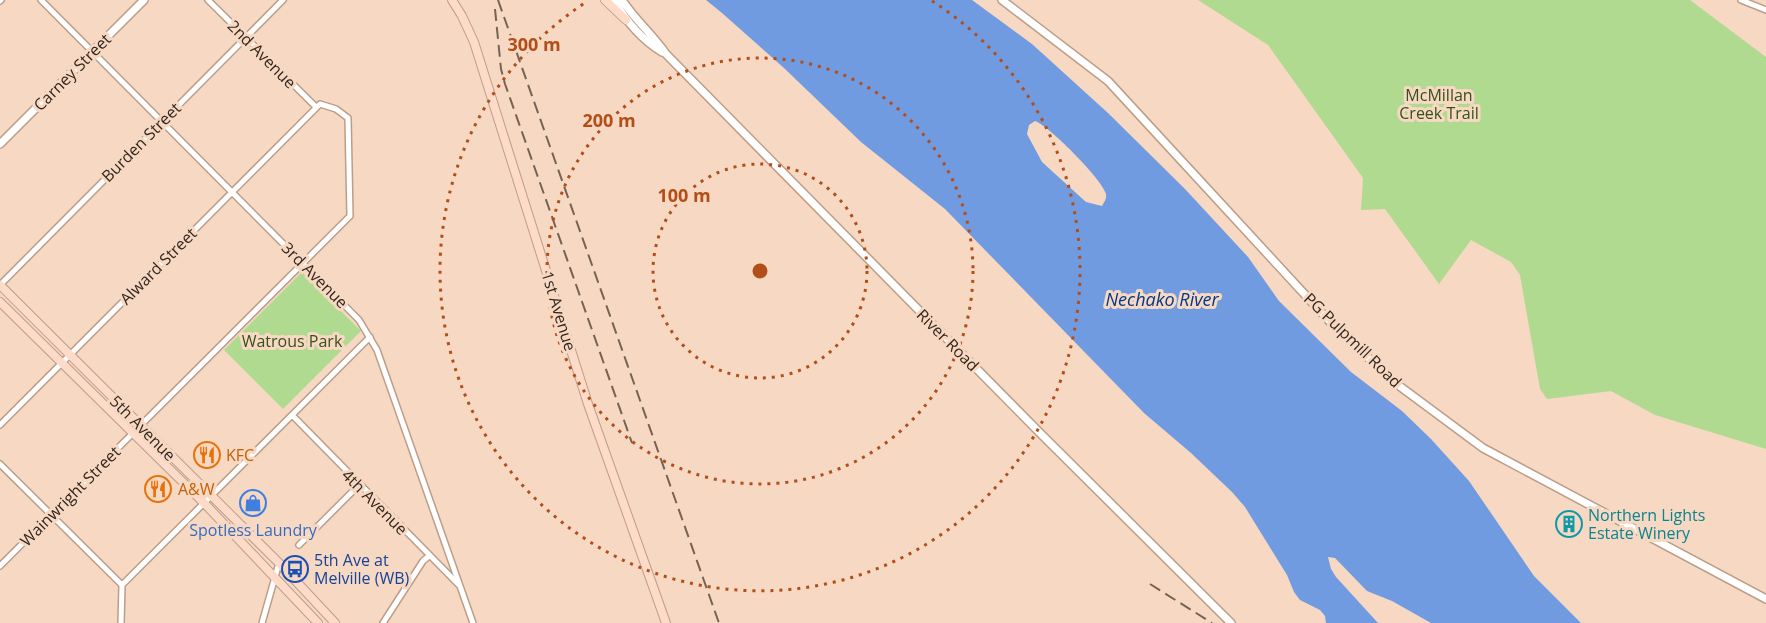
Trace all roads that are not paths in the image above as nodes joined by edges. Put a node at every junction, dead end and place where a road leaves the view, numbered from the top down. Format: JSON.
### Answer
{"nodes":[{"id":1,"x":41,"y":0,"type":"edge"},
{"id":2,"x":144,"y":0,"type":"edge"},
{"id":3,"x":208,"y":0,"type":"edge"},
{"id":4,"x":283,"y":0,"type":"edge"},
{"id":5,"x":452,"y":0,"type":"edge"},
{"id":6,"x":605,"y":0,"type":"edge"},
{"id":7,"x":614,"y":0,"type":"edge"},
{"id":8,"x":622,"y":0,"type":"edge"},
{"id":9,"x":1002,"y":0,"type":"edge"},
{"id":10,"x":1741,"y":0,"type":"edge"},
{"id":11,"x":1766,"y":10,"type":"edge"},
{"id":12,"x":626,"y":20,"type":"junction"},
{"id":13,"x":246,"y":38,"type":"junction"},
{"id":14,"x":92,"y":52,"type":"junction"},
{"id":15,"x":666,"y":54,"type":"junction"},
{"id":16,"x":316,"y":107,"type":"junction"},
{"id":17,"x":162,"y":122,"type":"junction"},
{"id":18,"x":0,"y":144,"type":"edge"},
{"id":19,"x":232,"y":192,"type":"junction"},
{"id":20,"x":303,"y":263,"type":"junction"},
{"id":21,"x":0,"y":285,"type":"edge"},
{"id":22,"x":0,"y":302,"type":"edge"},
{"id":23,"x":370,"y":337,"type":"junction"},
{"id":24,"x":71,"y":355,"type":"junction"},
{"id":25,"x":62,"y":363,"type":"junction"},
{"id":26,"x":292,"y":416,"type":"junction"},
{"id":27,"x":0,"y":425,"type":"edge"},
{"id":28,"x":141,"y":425,"type":"junction"},
{"id":29,"x":133,"y":433,"type":"junction"},
{"id":30,"x":0,"y":464,"type":"edge"},
{"id":31,"x":359,"y":485,"type":"junction"},
{"id":32,"x":211,"y":495,"type":"junction"},
{"id":33,"x":204,"y":504,"type":"junction"},
{"id":34,"x":51,"y":514,"type":"junction"},
{"id":35,"x":299,"y":545,"type":"dead end"},
{"id":36,"x":429,"y":556,"type":"junction"},
{"id":37,"x":279,"y":563,"type":"junction"},
{"id":38,"x":0,"y":566,"type":"edge"},
{"id":39,"x":276,"y":577,"type":"junction"},
{"id":40,"x":122,"y":585,"type":"junction"},
{"id":41,"x":461,"y":586,"type":"junction"},
{"id":42,"x":1766,"y":599,"type":"edge"},
{"id":43,"x":121,"y":623,"type":"edge"},
{"id":44,"x":262,"y":623,"type":"edge"},
{"id":45,"x":318,"y":623,"type":"edge"},
{"id":46,"x":335,"y":623,"type":"edge"},
{"id":47,"x":383,"y":623,"type":"edge"},
{"id":48,"x":473,"y":623,"type":"edge"},
{"id":49,"x":666,"y":623,"type":"edge"},
{"id":50,"x":1232,"y":623,"type":"edge"}],
"edges":[{"from":1,"to":14,"type":"street","name":"3rd Avenue"},
{"from":2,"to":14,"type":"street","name":"Carney Street"},
{"from":3,"to":13,"type":"street","name":"2nd Avenue"},
{"from":4,"to":13,"type":"street","name":"Burden Street"},
{"from":5,"to":49,"type":"main road","name":"1st Avenue"},
{"from":6,"to":12,"type":"main road"},
{"from":7,"to":12,"type":"street","name":"River Road"},
{"from":8,"to":15,"type":"street","name":"River Road"},
{"from":9,"to":42,"type":"street","name":"PG Pulpmill Road"},
{"from":10,"to":11,"type":"street"},
{"from":12,"to":15,"type":"street","name":"River Road"},
{"from":13,"to":16,"type":"street","name":"2nd Avenue"},
{"from":13,"to":17,"type":"street","name":"Burden Street"},
{"from":14,"to":17,"type":"street","name":"3rd Avenue"},
{"from":14,"to":18,"type":"street","name":"Carney Street"},
{"from":15,"to":50,"type":"street","name":"River Road"},
{"from":16,"to":19,"type":"street","name":"Alward Street"},
{"from":16,"to":20,"type":"street","name":"Wainwright Street"},
{"from":17,"to":19,"type":"street","name":"3rd Avenue"},
{"from":17,"to":21,"type":"street","name":"Burden Street"},
{"from":19,"to":20,"type":"street","name":"3rd Avenue"},
{"from":19,"to":24,"type":"street","name":"Alward Street"},
{"from":20,"to":23,"type":"street","name":"3rd Avenue"},
{"from":20,"to":28,"type":"street","name":"Wainwright Street"},
{"from":21,"to":24,"type":"main road","name":"5th Avenue"},
{"from":22,"to":25,"type":"main road","name":"5th Avenue"},
{"from":23,"to":26,"type":"street"},
{"from":23,"to":41,"type":"street","name":"3rd Avenue"},
{"from":24,"to":25,"type":"street","name":"Alward Street"},
{"from":24,"to":28,"type":"main road","name":"5th Avenue"},
{"from":25,"to":27,"type":"street","name":"Alward Street"},
{"from":25,"to":29,"type":"main road","name":"5th Avenue"},
{"from":26,"to":31,"type":"street","name":"4th Avenue"},
{"from":26,"to":32,"type":"street"},
{"from":28,"to":29,"type":"street","name":"Wainwright Street"},
{"from":28,"to":32,"type":"main road","name":"5th Avenue"},
{"from":29,"to":33,"type":"main road","name":"5th Avenue"},
{"from":29,"to":34,"type":"street","name":"Wainwright Street"},
{"from":30,"to":34,"type":"street"},
{"from":31,"to":35,"type":"street"},
{"from":31,"to":36,"type":"street","name":"4th Avenue"},
{"from":32,"to":33,"type":"street"},
{"from":32,"to":37,"type":"main road","name":"5th Avenue"},
{"from":33,"to":39,"type":"main road","name":"5th Avenue"},
{"from":33,"to":40,"type":"street"},
{"from":34,"to":38,"type":"street","name":"Wainwright Street"},
{"from":34,"to":40,"type":"street"},
{"from":36,"to":41,"type":"street","name":"4th Avenue"},
{"from":36,"to":47,"type":"street"},
{"from":37,"to":39,"type":"street"},
{"from":37,"to":46,"type":"main road","name":"5th Avenue"},
{"from":39,"to":44,"type":"street"},
{"from":39,"to":45,"type":"main road","name":"5th Avenue"},
{"from":40,"to":43,"type":"street"},
{"from":41,"to":48,"type":"street","name":"3rd Avenue"}]}
